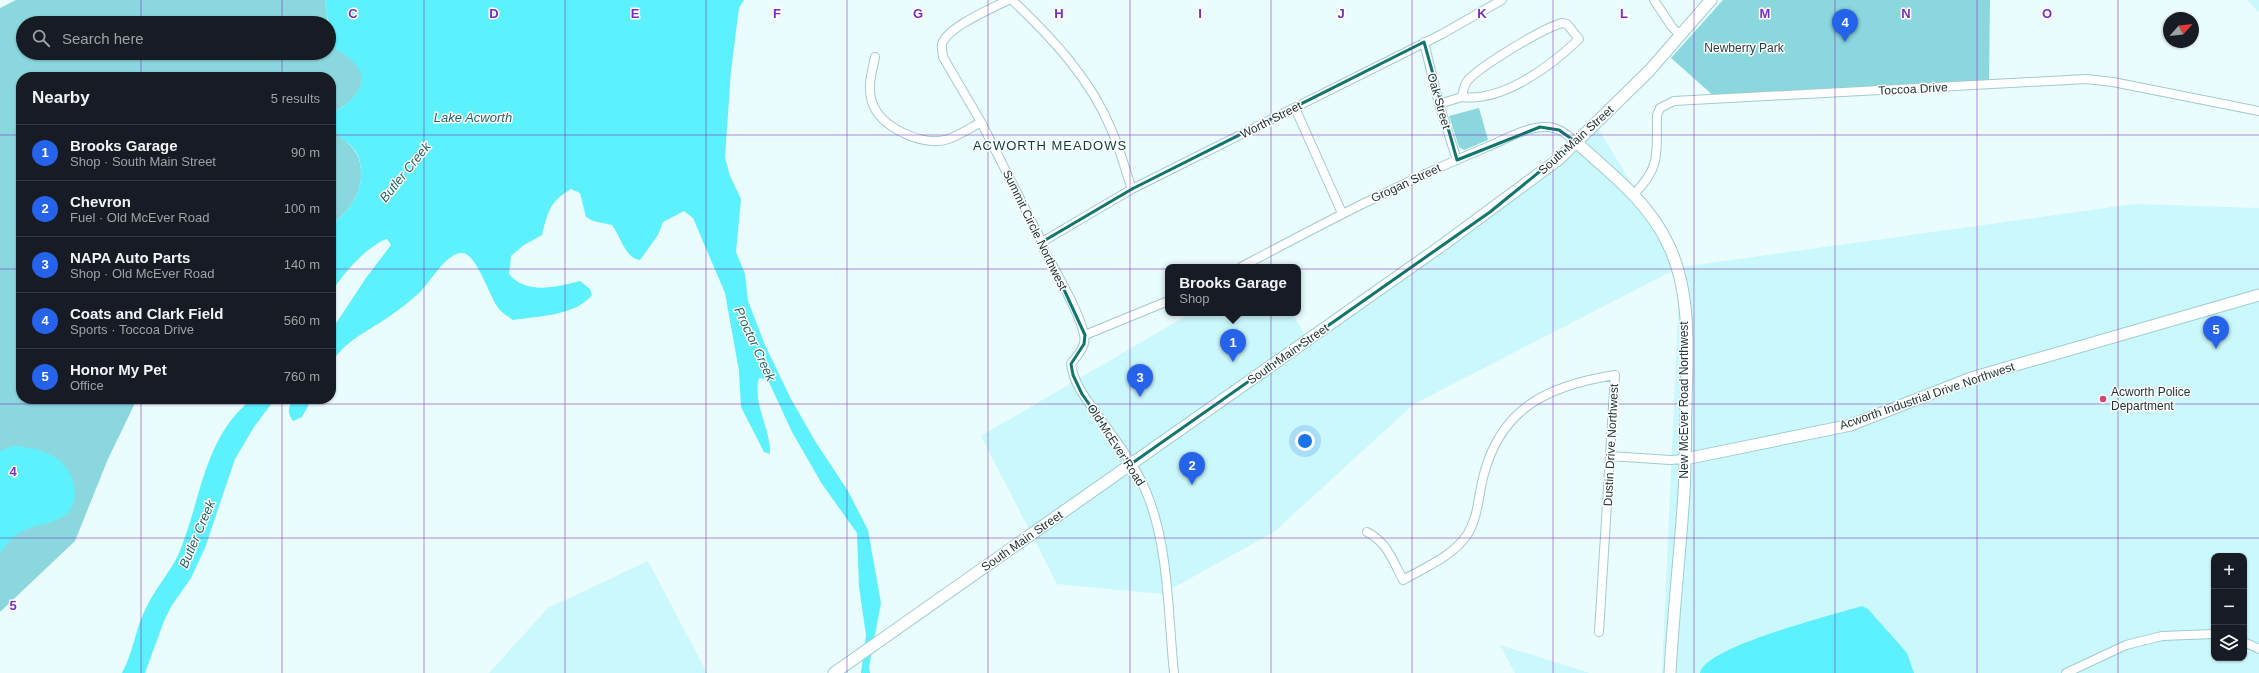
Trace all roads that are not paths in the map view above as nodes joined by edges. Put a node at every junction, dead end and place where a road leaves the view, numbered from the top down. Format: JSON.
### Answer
{"nodes":[{"id":1,"x":1008,"y":0,"type":"edge"},
{"id":2,"x":1012,"y":0,"type":"edge"},
{"id":3,"x":1502,"y":0,"type":"edge"},
{"id":4,"x":1654,"y":0,"type":"edge"},
{"id":5,"x":1711,"y":0,"type":"edge"},
{"id":6,"x":1681,"y":36,"type":"junction"},
{"id":7,"x":1424,"y":42,"type":"junction"},
{"id":8,"x":875,"y":57,"type":"dead end"},
{"id":9,"x":1462,"y":97,"type":"junction"},
{"id":10,"x":1439,"y":104,"type":"junction"},
{"id":11,"x":1295,"y":108,"type":"junction"},
{"id":12,"x":2259,"y":111,"type":"edge"},
{"id":13,"x":981,"y":122,"type":"junction"},
{"id":14,"x":1576,"y":142,"type":"junction"},
{"id":15,"x":1457,"y":160,"type":"junction"},
{"id":16,"x":1132,"y":189,"type":"junction"},
{"id":17,"x":1634,"y":194,"type":"junction"},
{"id":18,"x":1342,"y":213,"type":"junction"},
{"id":19,"x":1042,"y":242,"type":"junction"},
{"id":20,"x":1248,"y":264,"type":"edge"},
{"id":21,"x":2259,"y":295,"type":"edge"},
{"id":22,"x":1165,"y":301,"type":"edge"},
{"id":23,"x":1085,"y":335,"type":"junction"},
{"id":24,"x":1610,"y":456,"type":"junction"},
{"id":25,"x":1685,"y":459,"type":"junction"},
{"id":26,"x":1131,"y":464,"type":"junction"},
{"id":27,"x":1367,"y":532,"type":"dead end"},
{"id":28,"x":1599,"y":632,"type":"dead end"},
{"id":29,"x":2211,"y":634,"type":"edge"},
{"id":30,"x":2247,"y":643,"type":"edge"},
{"id":31,"x":2259,"y":649,"type":"edge"},
{"id":32,"x":834,"y":673,"type":"edge"},
{"id":33,"x":1174,"y":673,"type":"edge"},
{"id":34,"x":1670,"y":673,"type":"edge"},
{"id":35,"x":2066,"y":673,"type":"edge"}],
"edges":[{"from":1,"to":13,"type":"street","name":"Summit Circle Northwest"},
{"from":2,"to":16,"type":"street"},
{"from":3,"to":7,"type":"street","name":"Worth Street"},
{"from":4,"to":6,"type":"street"},
{"from":5,"to":6,"type":"street","name":"South Main Street"},
{"from":6,"to":14,"type":"street","name":"South Main Street"},
{"from":7,"to":10,"type":"street","name":"Oak Street"},
{"from":7,"to":11,"type":"street","name":"Worth Street"},
{"from":8,"to":13,"type":"street"},
{"from":9,"to":9,"type":"street"},
{"from":9,"to":10,"type":"street"},
{"from":10,"to":15,"type":"street","name":"Oak Street"},
{"from":11,"to":16,"type":"street","name":"Worth Street"},
{"from":11,"to":18,"type":"street"},
{"from":12,"to":17,"type":"street","name":"Toccoa Drive"},
{"from":13,"to":19,"type":"street","name":"Summit Circle Northwest"},
{"from":14,"to":15,"type":"street","name":"Grogan Street"},
{"from":14,"to":17,"type":"street","name":"New McEver Road Northwest"},
{"from":14,"to":26,"type":"street","name":"South Main Street"},
{"from":15,"to":18,"type":"street","name":"Grogan Street"},
{"from":16,"to":19,"type":"street","name":"Worth Street"},
{"from":17,"to":25,"type":"street","name":"New McEver Road Northwest"},
{"from":18,"to":20,"type":"street","name":"Grogan Street"},
{"from":19,"to":23,"type":"street","name":"Summit Circle Northwest"},
{"from":21,"to":25,"type":"street","name":"Acworth Industrial Drive Northwest"},
{"from":22,"to":23,"type":"street"},
{"from":23,"to":26,"type":"street","name":"Old McEver Road"},
{"from":24,"to":25,"type":"street"},
{"from":24,"to":27,"type":"street","name":"Dustin Drive Northwest"},
{"from":24,"to":28,"type":"street","name":"Dustin Drive Northwest"},
{"from":25,"to":34,"type":"street","name":"New McEver Road Northwest"},
{"from":26,"to":32,"type":"street","name":"South Main Street"},
{"from":26,"to":33,"type":"street","name":"Old McEver Road"},
{"from":29,"to":35,"type":"street"},
{"from":30,"to":31,"type":"street"}]}
